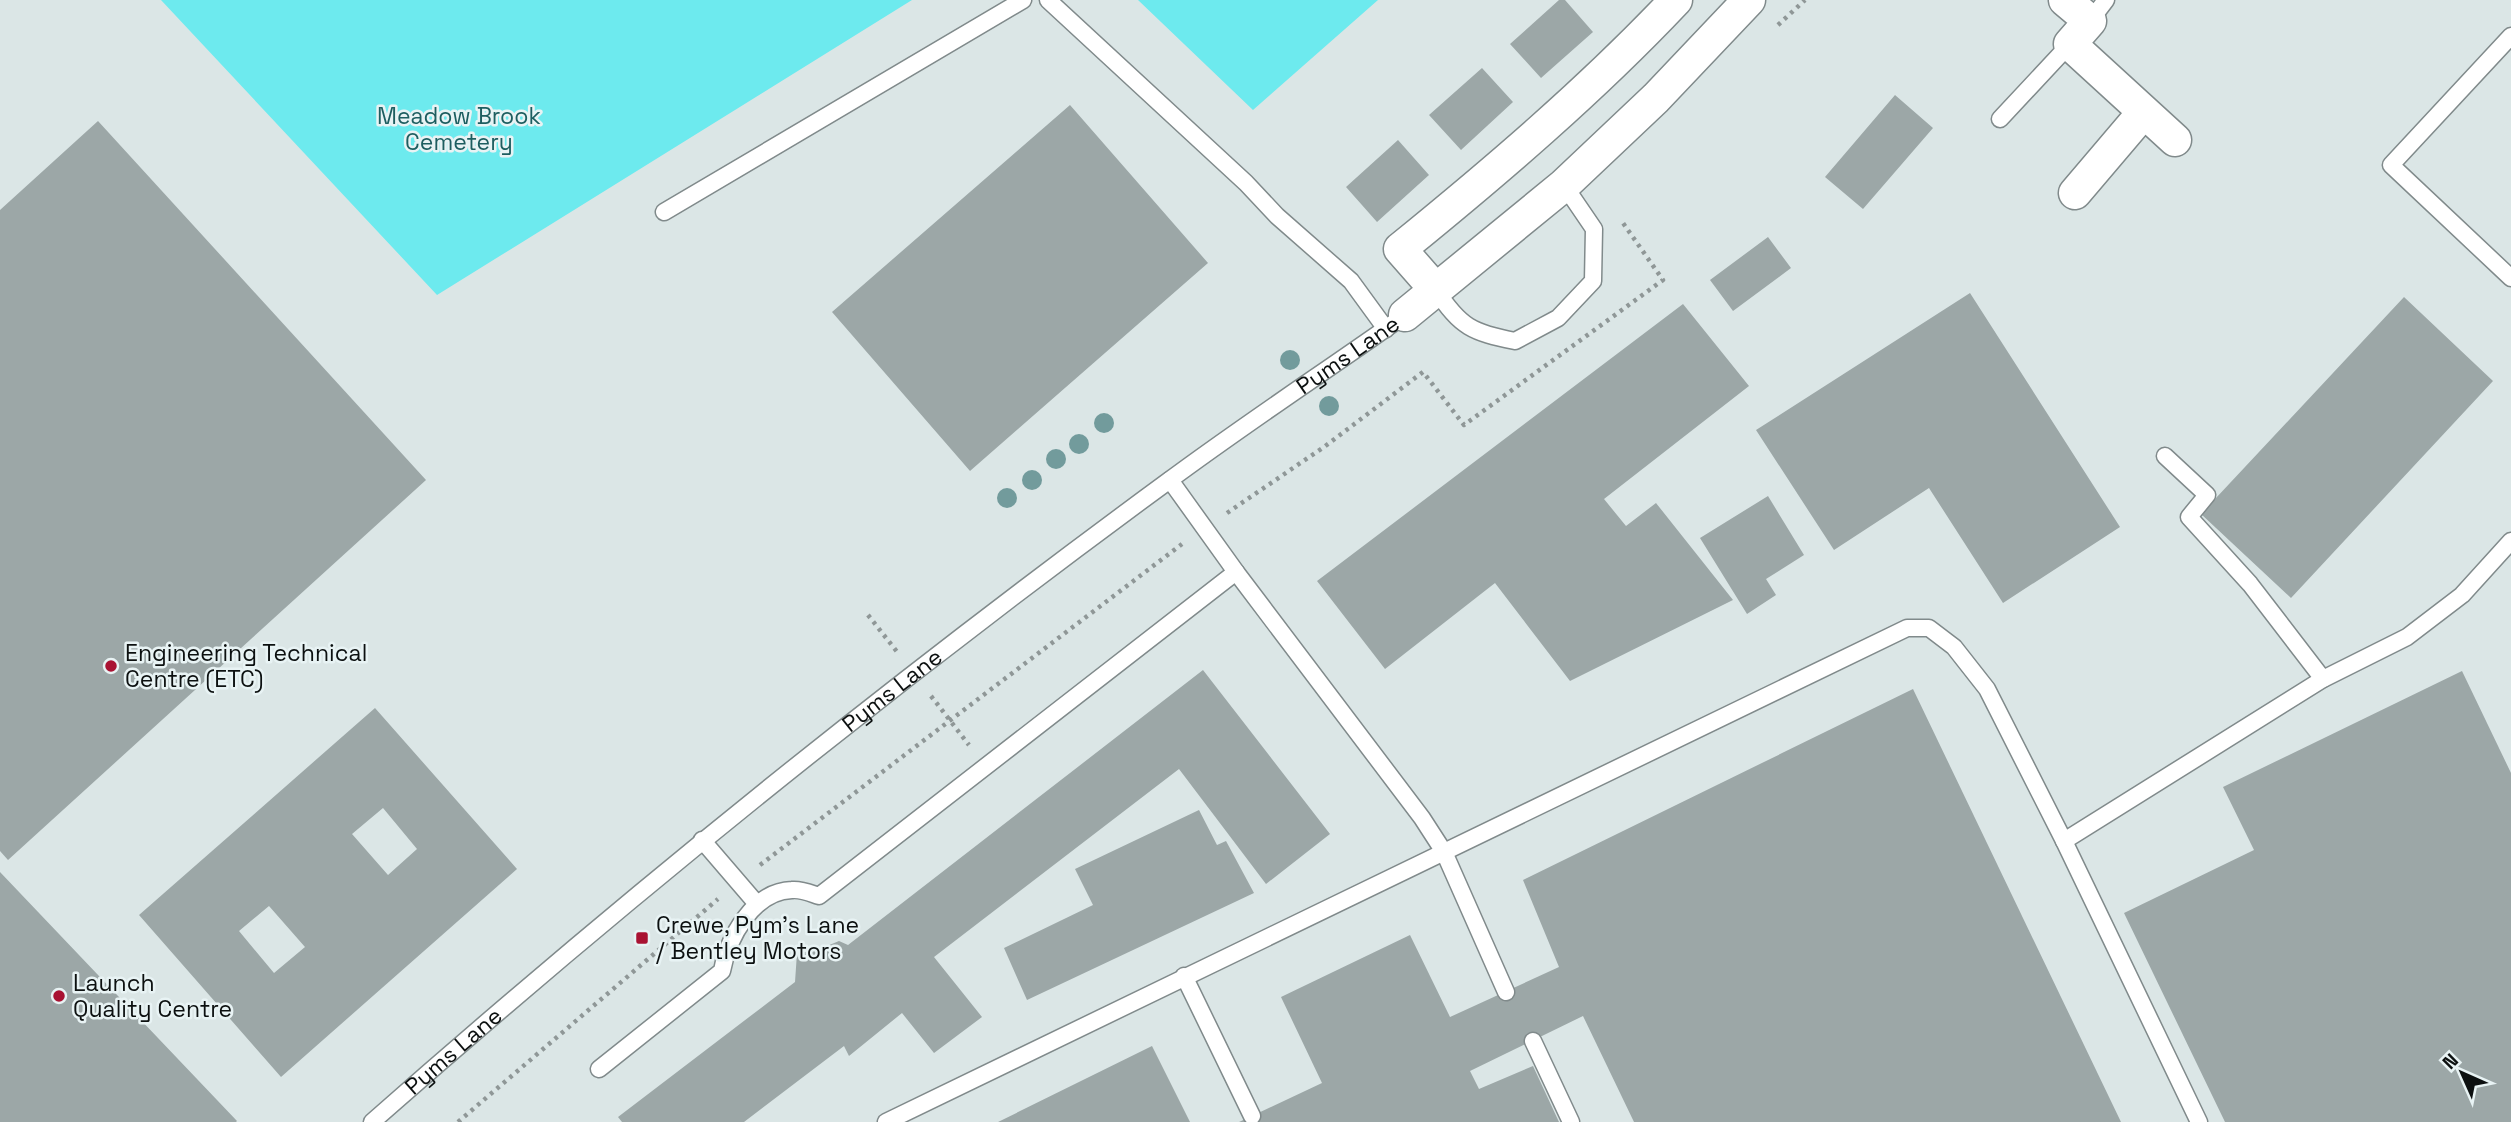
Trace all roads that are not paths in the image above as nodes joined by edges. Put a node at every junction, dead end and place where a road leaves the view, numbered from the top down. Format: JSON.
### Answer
{"nodes":[{"id":1,"x":1023,"y":0,"type":"edge"},
{"id":2,"x":1048,"y":0,"type":"edge"},
{"id":3,"x":1676,"y":0,"type":"edge"},
{"id":4,"x":1749,"y":0,"type":"edge"},
{"id":5,"x":2065,"y":0,"type":"edge"},
{"id":6,"x":2089,"y":22,"type":"edge"},
{"id":7,"x":2511,"y":36,"type":"edge"},
{"id":8,"x":2143,"y":113,"type":"junction"},
{"id":9,"x":2000,"y":119,"type":"dead end"},
{"id":10,"x":2175,"y":140,"type":"dead end"},
{"id":11,"x":1564,"y":185,"type":"junction"},
{"id":12,"x":2075,"y":193,"type":"dead end"},
{"id":13,"x":664,"y":212,"type":"dead end"},
{"id":14,"x":2511,"y":278,"type":"edge"},
{"id":15,"x":1436,"y":290,"type":"junction"},
{"id":16,"x":1395,"y":322,"type":"junction"},
{"id":17,"x":2165,"y":456,"type":"dead end"},
{"id":18,"x":1170,"y":480,"type":"junction"},
{"id":19,"x":2511,"y":541,"type":"edge"},
{"id":20,"x":1236,"y":572,"type":"junction"},
{"id":21,"x":2323,"y":679,"type":"junction"},
{"id":22,"x":702,"y":841,"type":"junction"},
{"id":23,"x":2064,"y":841,"type":"junction"},
{"id":24,"x":1444,"y":852,"type":"junction"},
{"id":25,"x":757,"y":904,"type":"junction"},
{"id":26,"x":1184,"y":976,"type":"junction"},
{"id":27,"x":1506,"y":992,"type":"dead end"},
{"id":28,"x":1533,"y":1041,"type":"dead end"},
{"id":29,"x":599,"y":1069,"type":"dead end"},
{"id":30,"x":1252,"y":1116,"type":"dead end"},
{"id":31,"x":372,"y":1122,"type":"edge"},
{"id":32,"x":886,"y":1122,"type":"edge"},
{"id":33,"x":1571,"y":1122,"type":"edge"},
{"id":34,"x":2199,"y":1122,"type":"edge"}],
"edges":[{"from":1,"to":13,"type":"lane"},
{"from":2,"to":16,"type":"lane"},
{"from":3,"to":15,"type":"street"},
{"from":4,"to":11,"type":"street","name":"Pyms Lane"},
{"from":5,"to":6,"type":"street"},
{"from":6,"to":8,"type":"street"},
{"from":6,"to":9,"type":"lane"},
{"from":7,"to":14,"type":"lane"},
{"from":8,"to":10,"type":"street"},
{"from":8,"to":12,"type":"street"},
{"from":11,"to":15,"type":"street","name":"Pyms Lane"},
{"from":11,"to":15,"type":"lane"},
{"from":15,"to":16,"type":"street","name":"Pyms Lane"},
{"from":16,"to":18,"type":"lane","name":"Pyms Lane"},
{"from":17,"to":21,"type":"lane"},
{"from":18,"to":20,"type":"lane"},
{"from":18,"to":22,"type":"lane","name":"Pyms Lane"},
{"from":19,"to":21,"type":"lane"},
{"from":20,"to":24,"type":"lane"},
{"from":20,"to":25,"type":"lane"},
{"from":21,"to":23,"type":"lane"},
{"from":22,"to":25,"type":"lane"},
{"from":22,"to":31,"type":"lane","name":"Pyms Lane"},
{"from":23,"to":24,"type":"lane"},
{"from":23,"to":34,"type":"lane"},
{"from":24,"to":26,"type":"lane"},
{"from":24,"to":27,"type":"lane"},
{"from":25,"to":29,"type":"lane"},
{"from":26,"to":30,"type":"lane"},
{"from":26,"to":32,"type":"lane"},
{"from":28,"to":33,"type":"lane"}]}
